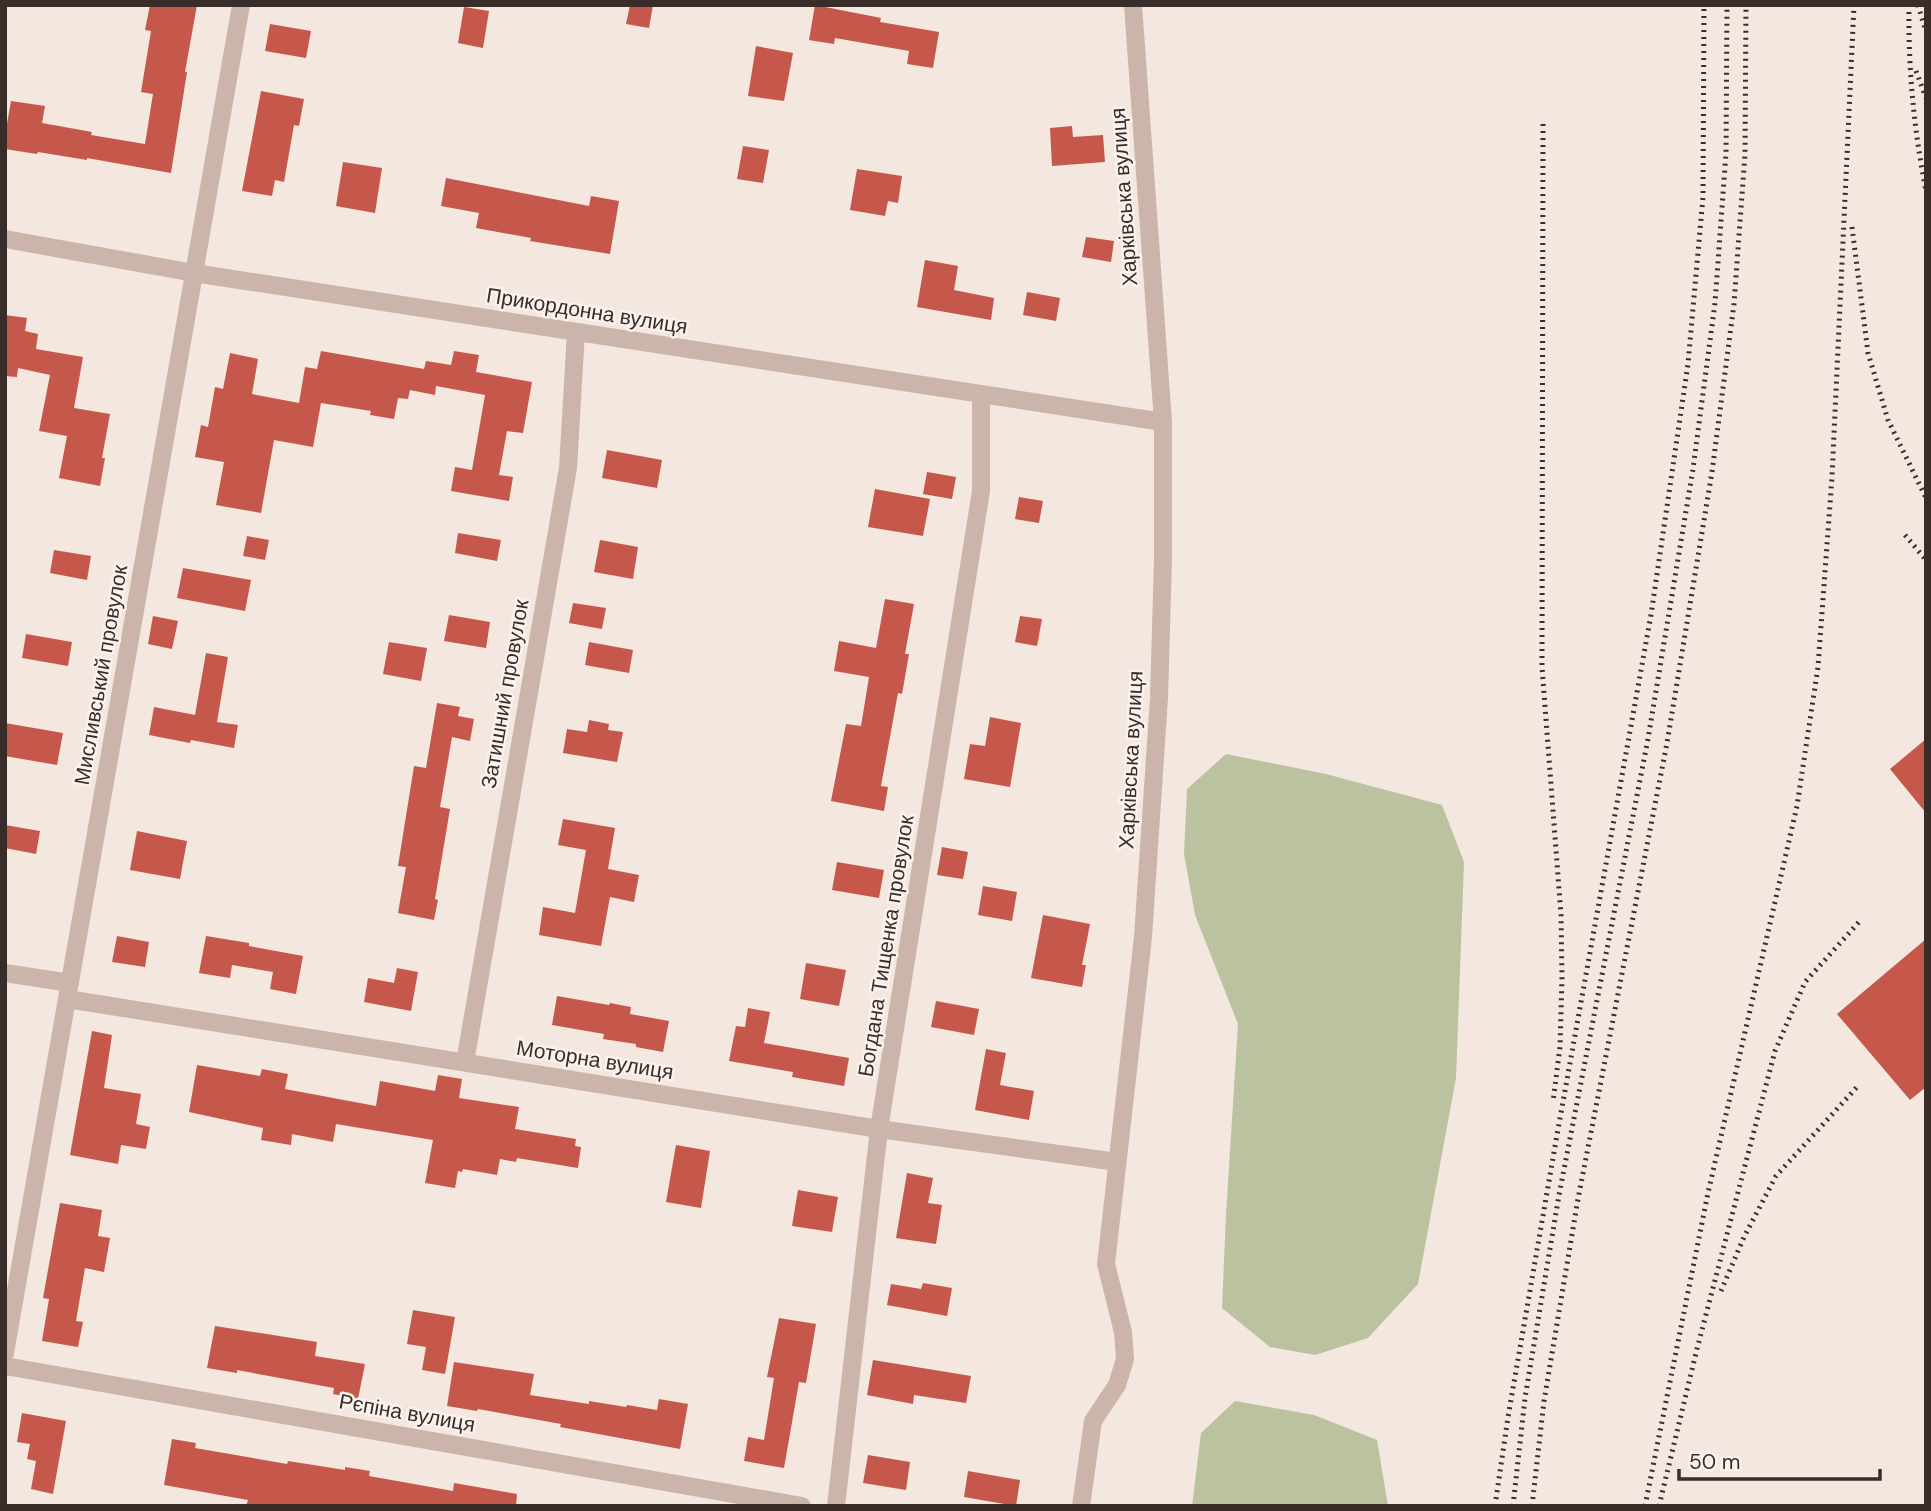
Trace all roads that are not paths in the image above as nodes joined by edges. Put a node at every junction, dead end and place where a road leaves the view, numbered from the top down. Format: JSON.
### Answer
{"nodes":[{"id":1,"x":241,"y":5,"type":"edge"},
{"id":2,"x":1133,"y":5,"type":"edge"},
{"id":3,"x":5,"y":239,"type":"edge"},
{"id":4,"x":194,"y":273,"type":"junction"},
{"id":5,"x":576,"y":332,"type":"junction"},
{"id":6,"x":981,"y":394,"type":"junction"},
{"id":7,"x":1163,"y":422,"type":"junction"},
{"id":8,"x":5,"y":972,"type":"edge"},
{"id":9,"x":69,"y":991,"type":"junction"},
{"id":10,"x":464,"y":1062,"type":"junction"},
{"id":11,"x":879,"y":1129,"type":"junction"},
{"id":12,"x":1117,"y":1162,"type":"junction"},
{"id":13,"x":5,"y":1353,"type":"edge"},
{"id":14,"x":5,"y":1366,"type":"edge"},
{"id":15,"x":802,"y":1506,"type":"edge"},
{"id":16,"x":836,"y":1506,"type":"edge"},
{"id":17,"x":1081,"y":1506,"type":"edge"}],
"edges":[{"from":1,"to":4,"type":"street","name":"Мисливський провулок"},
{"from":2,"to":7,"type":"street","name":"Харківська вулиця"},
{"from":3,"to":4,"type":"street","name":"Прикордонна вулиця"},
{"from":4,"to":5,"type":"street","name":"Прикордонна вулиця"},
{"from":4,"to":9,"type":"street","name":"Мисливський провулок"},
{"from":5,"to":6,"type":"street","name":"Прикордонна вулиця"},
{"from":5,"to":10,"type":"street","name":"Затишний провулок"},
{"from":6,"to":7,"type":"street","name":"Прикордонна вулиця"},
{"from":6,"to":11,"type":"street","name":"Богдана Тищенка провулок"},
{"from":7,"to":12,"type":"street","name":"Харківська вулиця"},
{"from":8,"to":9,"type":"street","name":"Моторна вулиця"},
{"from":9,"to":10,"type":"street","name":"Моторна вулиця"},
{"from":9,"to":13,"type":"street","name":"Мисливський провулок"},
{"from":10,"to":11,"type":"street","name":"Моторна вулиця"},
{"from":11,"to":12,"type":"street","name":"Моторна вулиця"},
{"from":11,"to":16,"type":"street","name":"Богдана Тищенка провулок"},
{"from":12,"to":17,"type":"street","name":"Харківська вулиця"},
{"from":14,"to":15,"type":"street","name":"Рєпіна вулиця"}]}
